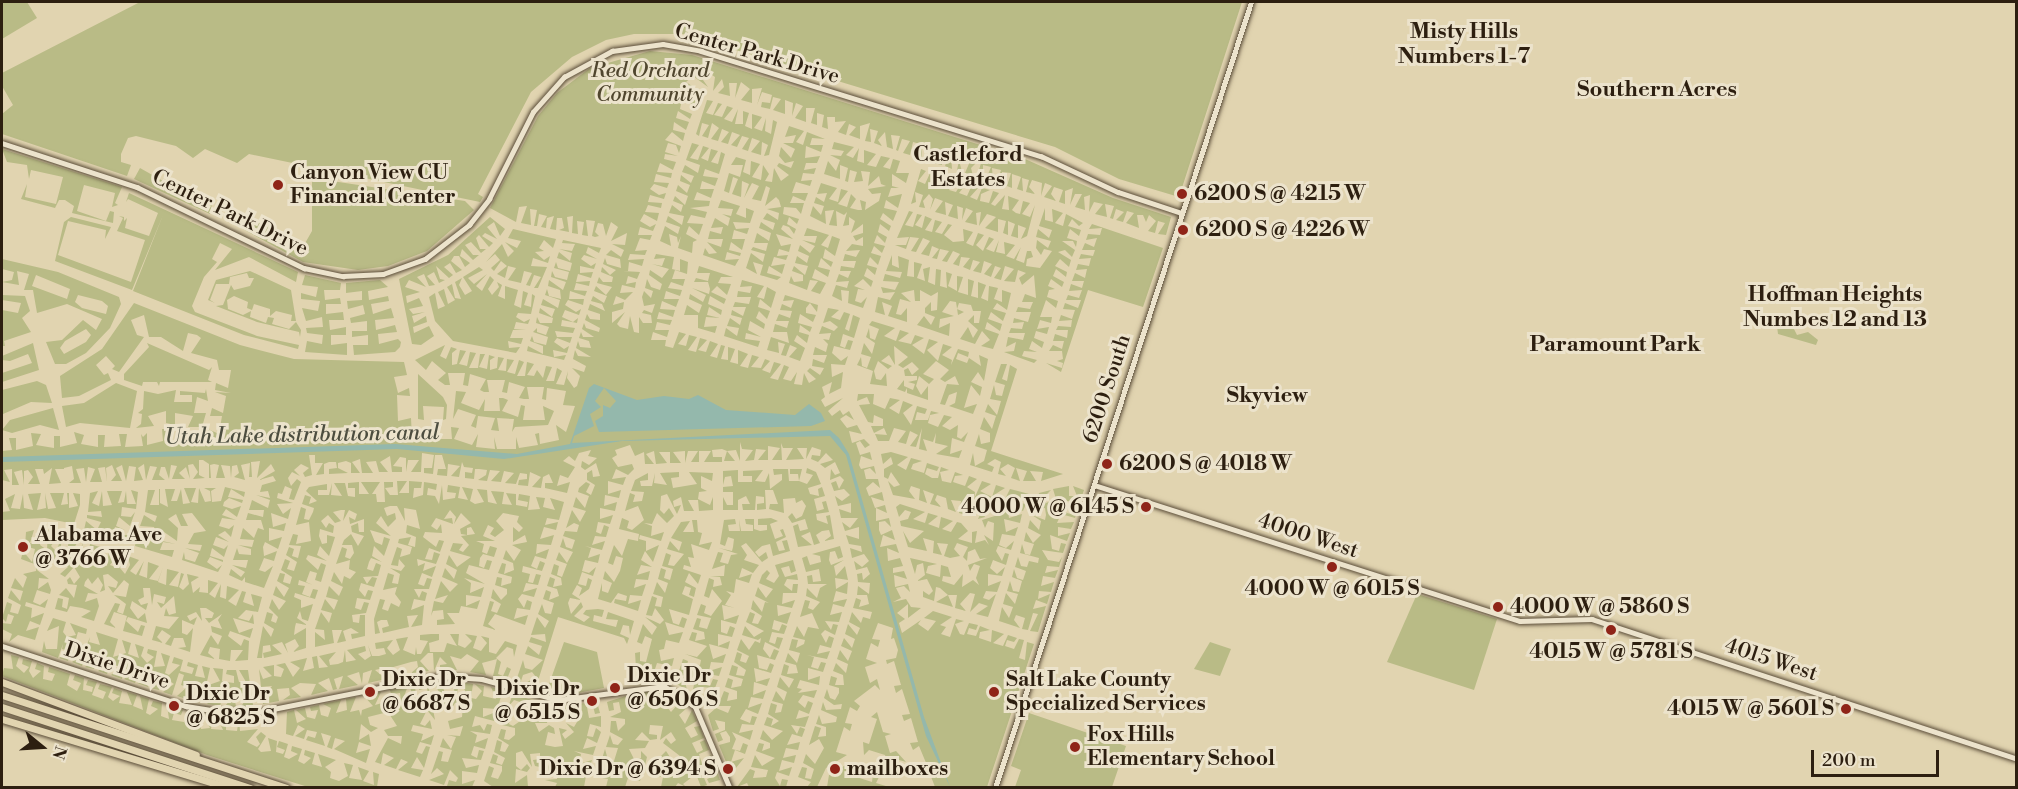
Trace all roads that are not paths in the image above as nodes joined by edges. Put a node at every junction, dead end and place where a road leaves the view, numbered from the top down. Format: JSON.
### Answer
{"nodes":[{"id":1,"x":1251,"y":2,"type":"edge"},
{"id":2,"x":2,"y":143,"type":"edge"},
{"id":3,"x":1182,"y":213,"type":"junction"},
{"id":4,"x":1094,"y":484,"type":"junction"},
{"id":5,"x":1512,"y":618,"type":"joint"},
{"id":6,"x":2,"y":646,"type":"edge"},
{"id":7,"x":2,"y":681,"type":"edge"},
{"id":8,"x":2,"y":695,"type":"edge"},
{"id":9,"x":2,"y":706,"type":"edge"},
{"id":10,"x":2,"y":719,"type":"edge"},
{"id":11,"x":2016,"y":758,"type":"edge"},
{"id":12,"x":225,"y":769,"type":"junction"},
{"id":13,"x":230,"y":788,"type":"edge"},
{"id":14,"x":250,"y":788,"type":"edge"},
{"id":15,"x":286,"y":788,"type":"edge"},
{"id":16,"x":730,"y":788,"type":"edge"},
{"id":17,"x":995,"y":788,"type":"edge"}],
"edges":[{"from":1,"to":3,"type":"main road","name":"6200 South"},
{"from":2,"to":3,"type":"street","name":"Center Park Drive"},
{"from":3,"to":4,"type":"main road","name":"6200 South"},
{"from":4,"to":5,"type":"street","name":"4000 West"},
{"from":4,"to":17,"type":"main road","name":"6200 South"},
{"from":5,"to":11,"type":"street","name":"4015 West"},
{"from":6,"to":16,"type":"street","name":"Dixie Drive"},
{"from":7,"to":12,"type":"highway"},
{"from":8,"to":12,"type":"highway"},
{"from":9,"to":14,"type":"highway"},
{"from":10,"to":13,"type":"highway"},
{"from":12,"to":15,"type":"highway"}]}
